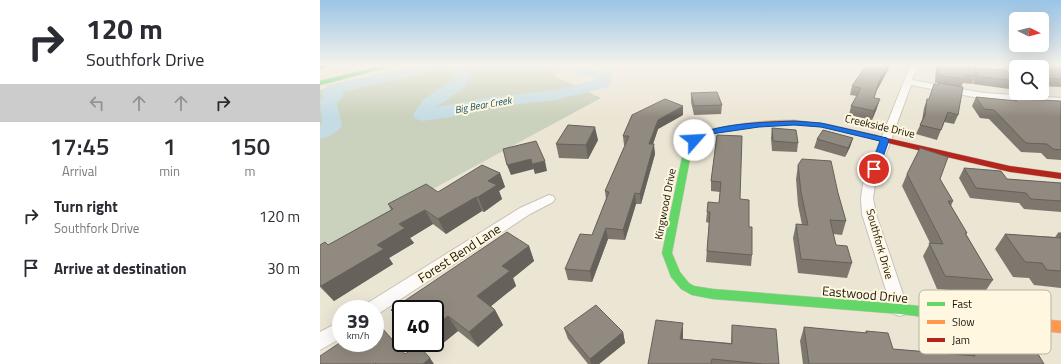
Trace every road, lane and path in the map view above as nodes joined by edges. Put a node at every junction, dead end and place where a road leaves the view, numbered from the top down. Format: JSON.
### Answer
{"nodes":[{"id":1,"x":909,"y":83,"type":"edge"},
{"id":2,"x":914,"y":83,"type":"edge"},
{"id":3,"x":1061,"y":101,"type":"edge"},
{"id":4,"x":694,"y":140,"type":"joint"},
{"id":5,"x":885,"y":140,"type":"junction"},
{"id":6,"x":1061,"y":176,"type":"edge"},
{"id":7,"x":549,"y":199,"type":"dead end"},
{"id":8,"x":692,"y":290,"type":"joint"},
{"id":9,"x":384,"y":301,"type":"edge"},
{"id":10,"x":900,"y":309,"type":"junction"},
{"id":11,"x":919,"y":311,"type":"edge"},
{"id":12,"x":1051,"y":326,"type":"edge"},
{"id":13,"x":1061,"y":327,"type":"edge"},
{"id":14,"x":332,"y":335,"type":"edge"},
{"id":15,"x":320,"y":342,"type":"edge"}],
"edges":[{"from":1,"to":5,"type":"street","name":"Southfork Drive"},
{"from":2,"to":3,"type":"street"},
{"from":4,"to":5,"type":"street","name":"Creekside Drive"},
{"from":4,"to":8,"type":"street","name":"Kingwood Drive"},
{"from":5,"to":6,"type":"street","name":"Creekside Drive"},
{"from":5,"to":10,"type":"street","name":"Southfork Drive"},
{"from":7,"to":9,"type":"street","name":"Forest Bend Lane"},
{"from":8,"to":10,"type":"street","name":"Eastwood Drive"},
{"from":10,"to":11,"type":"street","name":"Eastwood Drive"},
{"from":12,"to":13,"type":"street","name":"Eastwood Drive"},
{"from":14,"to":15,"type":"street"}]}
